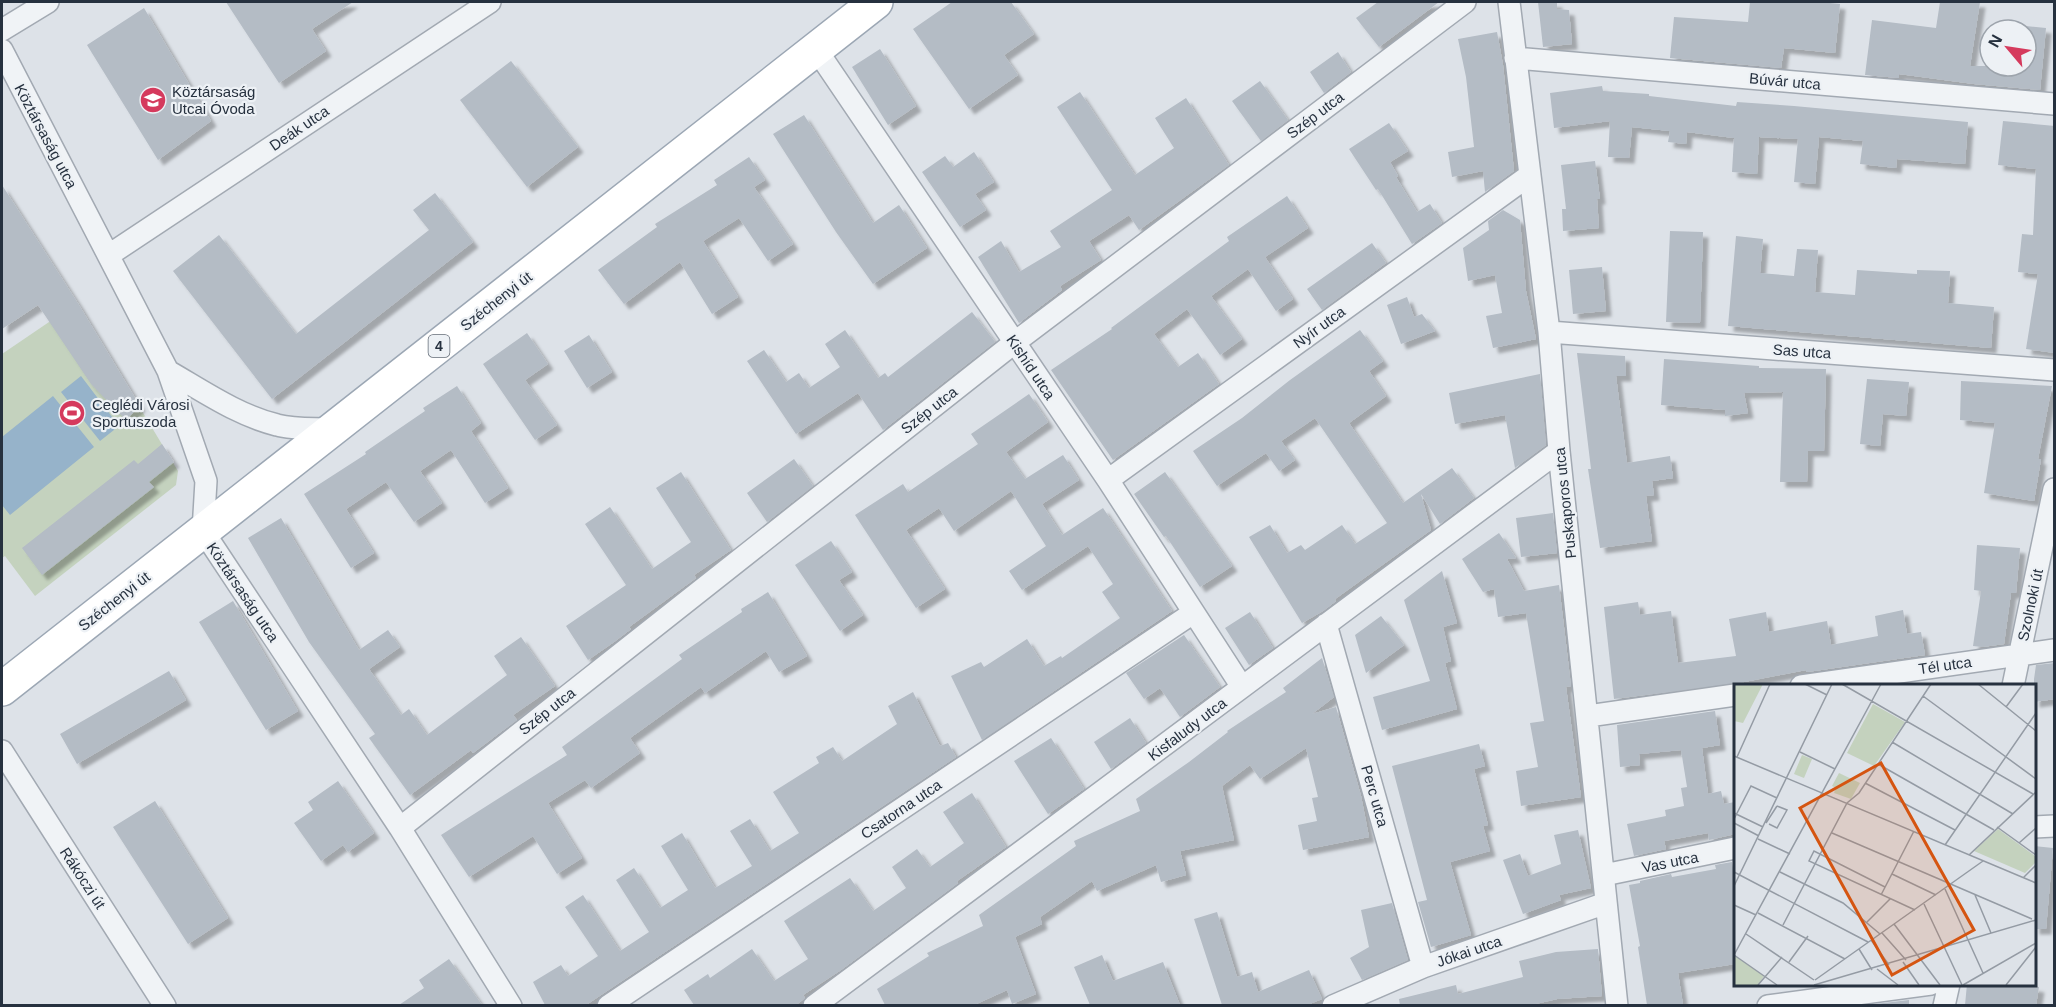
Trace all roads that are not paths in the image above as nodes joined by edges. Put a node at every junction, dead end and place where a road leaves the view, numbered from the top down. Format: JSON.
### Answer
{"nodes":[{"id":1,"x":48,"y":2,"type":"edge"},
{"id":2,"x":490,"y":2,"type":"edge"},
{"id":3,"x":876,"y":2,"type":"edge"},
{"id":4,"x":1465,"y":2,"type":"edge"},
{"id":5,"x":1509,"y":2,"type":"edge"},
{"id":6,"x":2,"y":30,"type":"edge"},
{"id":7,"x":816,"y":49,"type":"junction"},
{"id":8,"x":2,"y":50,"type":"edge"},
{"id":9,"x":1515,"y":58,"type":"junction"},
{"id":10,"x":2055,"y":104,"type":"edge"},
{"id":11,"x":1530,"y":175,"type":"junction"},
{"id":12,"x":109,"y":255,"type":"junction"},
{"id":13,"x":1549,"y":332,"type":"junction"},
{"id":14,"x":1014,"y":343,"type":"junction"},
{"id":15,"x":2055,"y":370,"type":"edge"},
{"id":16,"x":168,"y":371,"type":"junction"},
{"id":17,"x":333,"y":429,"type":"junction"},
{"id":18,"x":1559,"y":451,"type":"junction"},
{"id":19,"x":1108,"y":480,"type":"junction"},
{"id":20,"x":2055,"y":489,"type":"edge"},
{"id":21,"x":203,"y":531,"type":"junction"},
{"id":22,"x":1193,"y":613,"type":"junction"},
{"id":23,"x":1326,"y":624,"type":"junction"},
{"id":24,"x":2055,"y":650,"type":"edge"},
{"id":25,"x":2019,"y":655,"type":"junction"},
{"id":26,"x":1814,"y":684,"type":"edge"},
{"id":27,"x":2013,"y":684,"type":"edge"},
{"id":28,"x":1242,"y":687,"type":"junction"},
{"id":29,"x":2,"y":689,"type":"edge"},
{"id":30,"x":1734,"y":695,"type":"edge"},
{"id":31,"x":1588,"y":717,"type":"junction"},
{"id":32,"x":2,"y":751,"type":"edge"},
{"id":33,"x":2055,"y":826,"type":"edge"},
{"id":34,"x":2035,"y":827,"type":"edge"},
{"id":35,"x":400,"y":828,"type":"junction"},
{"id":36,"x":1734,"y":848,"type":"edge"},
{"id":37,"x":1604,"y":875,"type":"junction"},
{"id":38,"x":1606,"y":903,"type":"junction"},
{"id":39,"x":1424,"y":967,"type":"junction"},
{"id":40,"x":1915,"y":986,"type":"edge"},
{"id":41,"x":1949,"y":986,"type":"edge"},
{"id":42,"x":165,"y":1005,"type":"edge"},
{"id":43,"x":511,"y":1005,"type":"edge"},
{"id":44,"x":608,"y":1005,"type":"edge"},
{"id":45,"x":814,"y":1005,"type":"edge"},
{"id":46,"x":1333,"y":1005,"type":"edge"},
{"id":47,"x":1617,"y":1005,"type":"edge"},
{"id":48,"x":1768,"y":1005,"type":"edge"},
{"id":49,"x":1944,"y":1005,"type":"edge"}],
"edges":[{"from":1,"to":6,"type":"street"},
{"from":2,"to":12,"type":"street","name":"Deák utca"},
{"from":3,"to":7,"type":"main road","name":"Széchenyi út","number":"4"},
{"from":4,"to":14,"type":"street","name":"Szép utca"},
{"from":5,"to":9,"type":"street","name":"Puskaporos utca"},
{"from":7,"to":14,"type":"street","name":"Kishíd utca"},
{"from":7,"to":17,"type":"main road","name":"Széchenyi út","number":"4"},
{"from":8,"to":12,"type":"street","name":"Köztársaság utca"},
{"from":9,"to":10,"type":"street","name":"Búvár utca"},
{"from":9,"to":11,"type":"street","name":"Puskaporos utca"},
{"from":11,"to":13,"type":"street","name":"Puskaporos utca"},
{"from":11,"to":19,"type":"street","name":"Nyír utca"},
{"from":12,"to":16,"type":"street","name":"Köztársaság utca"},
{"from":13,"to":15,"type":"street","name":"Sas utca"},
{"from":13,"to":18,"type":"street","name":"Puskaporos utca"},
{"from":14,"to":19,"type":"street","name":"Kishíd utca"},
{"from":14,"to":35,"type":"street","name":"Szép utca"},
{"from":16,"to":17,"type":"street"},
{"from":16,"to":21,"type":"street","name":"Köztársaság utca"},
{"from":17,"to":21,"type":"main road","name":"Széchenyi út","number":"4"},
{"from":18,"to":23,"type":"street","name":"Kisfaludy utca"},
{"from":18,"to":31,"type":"street","name":"Puskaporos utca"},
{"from":19,"to":22,"type":"street","name":"Kishíd utca"},
{"from":20,"to":25,"type":"street","name":"Szolnoki út"},
{"from":21,"to":29,"type":"main road","name":"Széchenyi út","number":"4"},
{"from":21,"to":35,"type":"street","name":"Köztársaság utca"},
{"from":22,"to":28,"type":"street","name":"Kishíd utca"},
{"from":22,"to":44,"type":"street","name":"Csatorna utca"},
{"from":23,"to":28,"type":"street","name":"Kisfaludy utca"},
{"from":23,"to":39,"type":"street","name":"Perc utca"},
{"from":24,"to":25,"type":"street","name":"Tél utca"},
{"from":25,"to":26,"type":"street","name":"Tél utca"},
{"from":25,"to":27,"type":"street","name":"Szolnoki út"},
{"from":28,"to":45,"type":"street","name":"Kisfaludy utca"},
{"from":30,"to":31,"type":"street"},
{"from":31,"to":37,"type":"street","name":"Puskaporos utca"},
{"from":32,"to":42,"type":"street","name":"Rákóczi út"},
{"from":33,"to":34,"type":"street"},
{"from":35,"to":43,"type":"street","name":"Köztársaság utca"},
{"from":36,"to":37,"type":"street","name":"Vas utca"},
{"from":37,"to":38,"type":"street","name":"Puskaporos utca"},
{"from":38,"to":39,"type":"street","name":"Jókai utca"},
{"from":38,"to":47,"type":"street","name":"Puskaporos utca"},
{"from":39,"to":46,"type":"street","name":"Jókai utca"},
{"from":40,"to":48,"type":"street"},
{"from":41,"to":49,"type":"street"}]}
